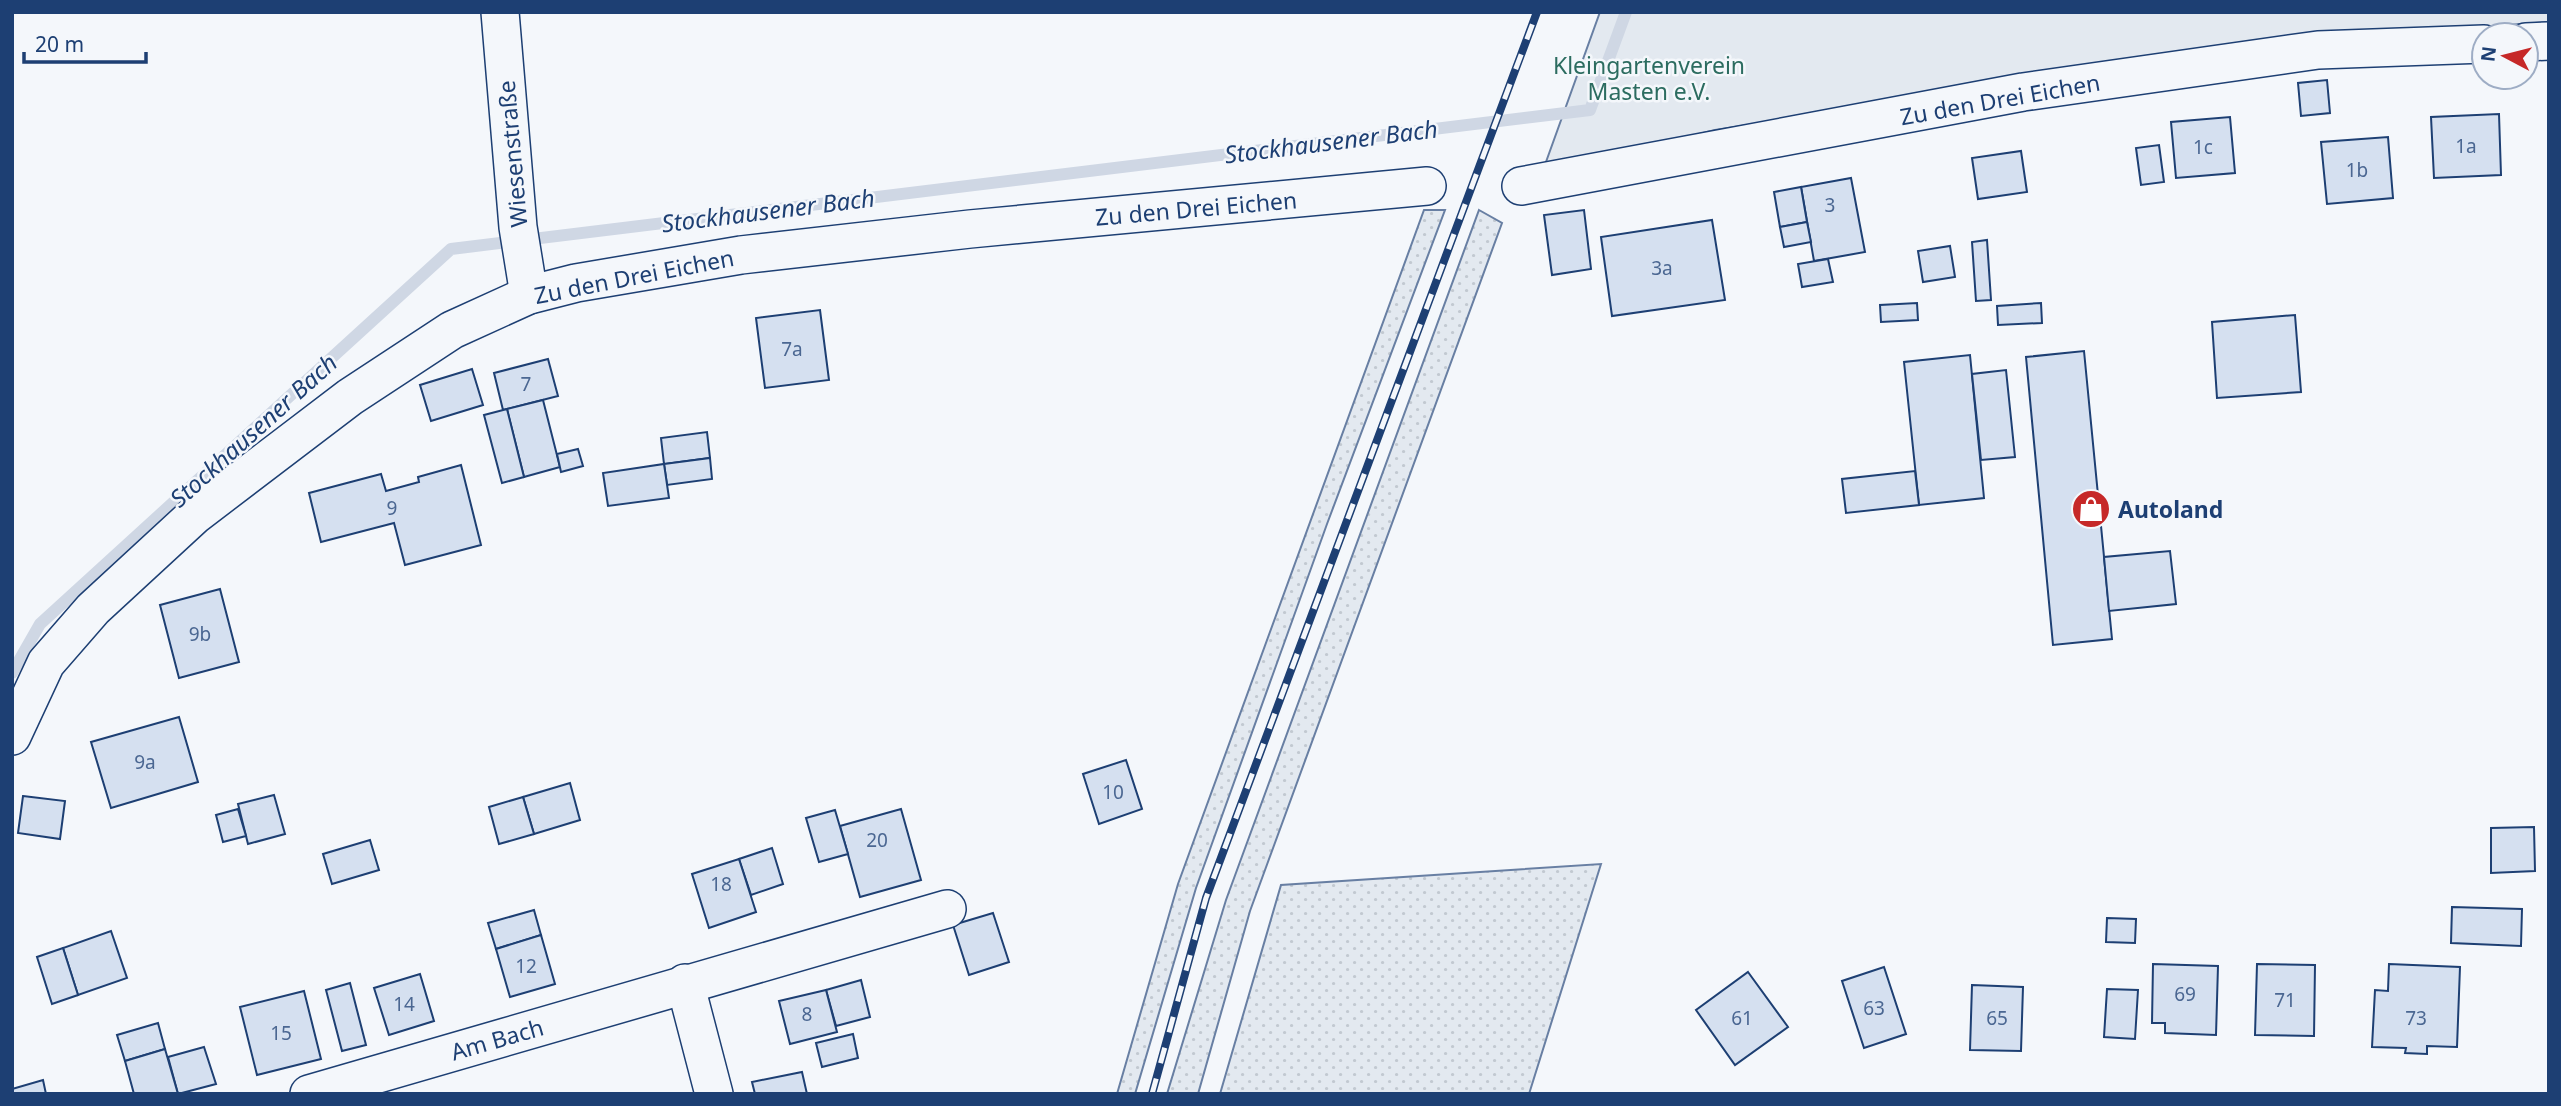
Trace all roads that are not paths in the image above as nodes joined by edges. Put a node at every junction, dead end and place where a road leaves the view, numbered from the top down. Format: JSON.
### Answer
{"nodes":[{"id":1,"x":500,"y":12,"type":"edge"},
{"id":2,"x":2470,"y":45,"type":"edge"},
{"id":3,"x":1427,"y":186,"type":"dead end"},
{"id":4,"x":1521,"y":186,"type":"dead end"},
{"id":5,"x":523,"y":261,"type":"junction"},
{"id":6,"x":12,"y":736,"type":"edge"},
{"id":7,"x":947,"y":909,"type":"dead end"},
{"id":8,"x":685,"y":983,"type":"junction"},
{"id":9,"x":309,"y":1094,"type":"edge"},
{"id":10,"x":713,"y":1094,"type":"edge"}],
"edges":[{"from":1,"to":5,"type":"street","name":"Wiesenstraße"},
{"from":2,"to":4,"type":"street","name":"Zu den Drei Eichen"},
{"from":3,"to":5,"type":"street","name":"Zu den Drei Eichen"},
{"from":5,"to":6,"type":"street","name":"Zu den Drei Eichen"},
{"from":7,"to":8,"type":"street","name":"Am Bach"},
{"from":8,"to":9,"type":"street","name":"Am Bach"},
{"from":8,"to":10,"type":"street"}]}
